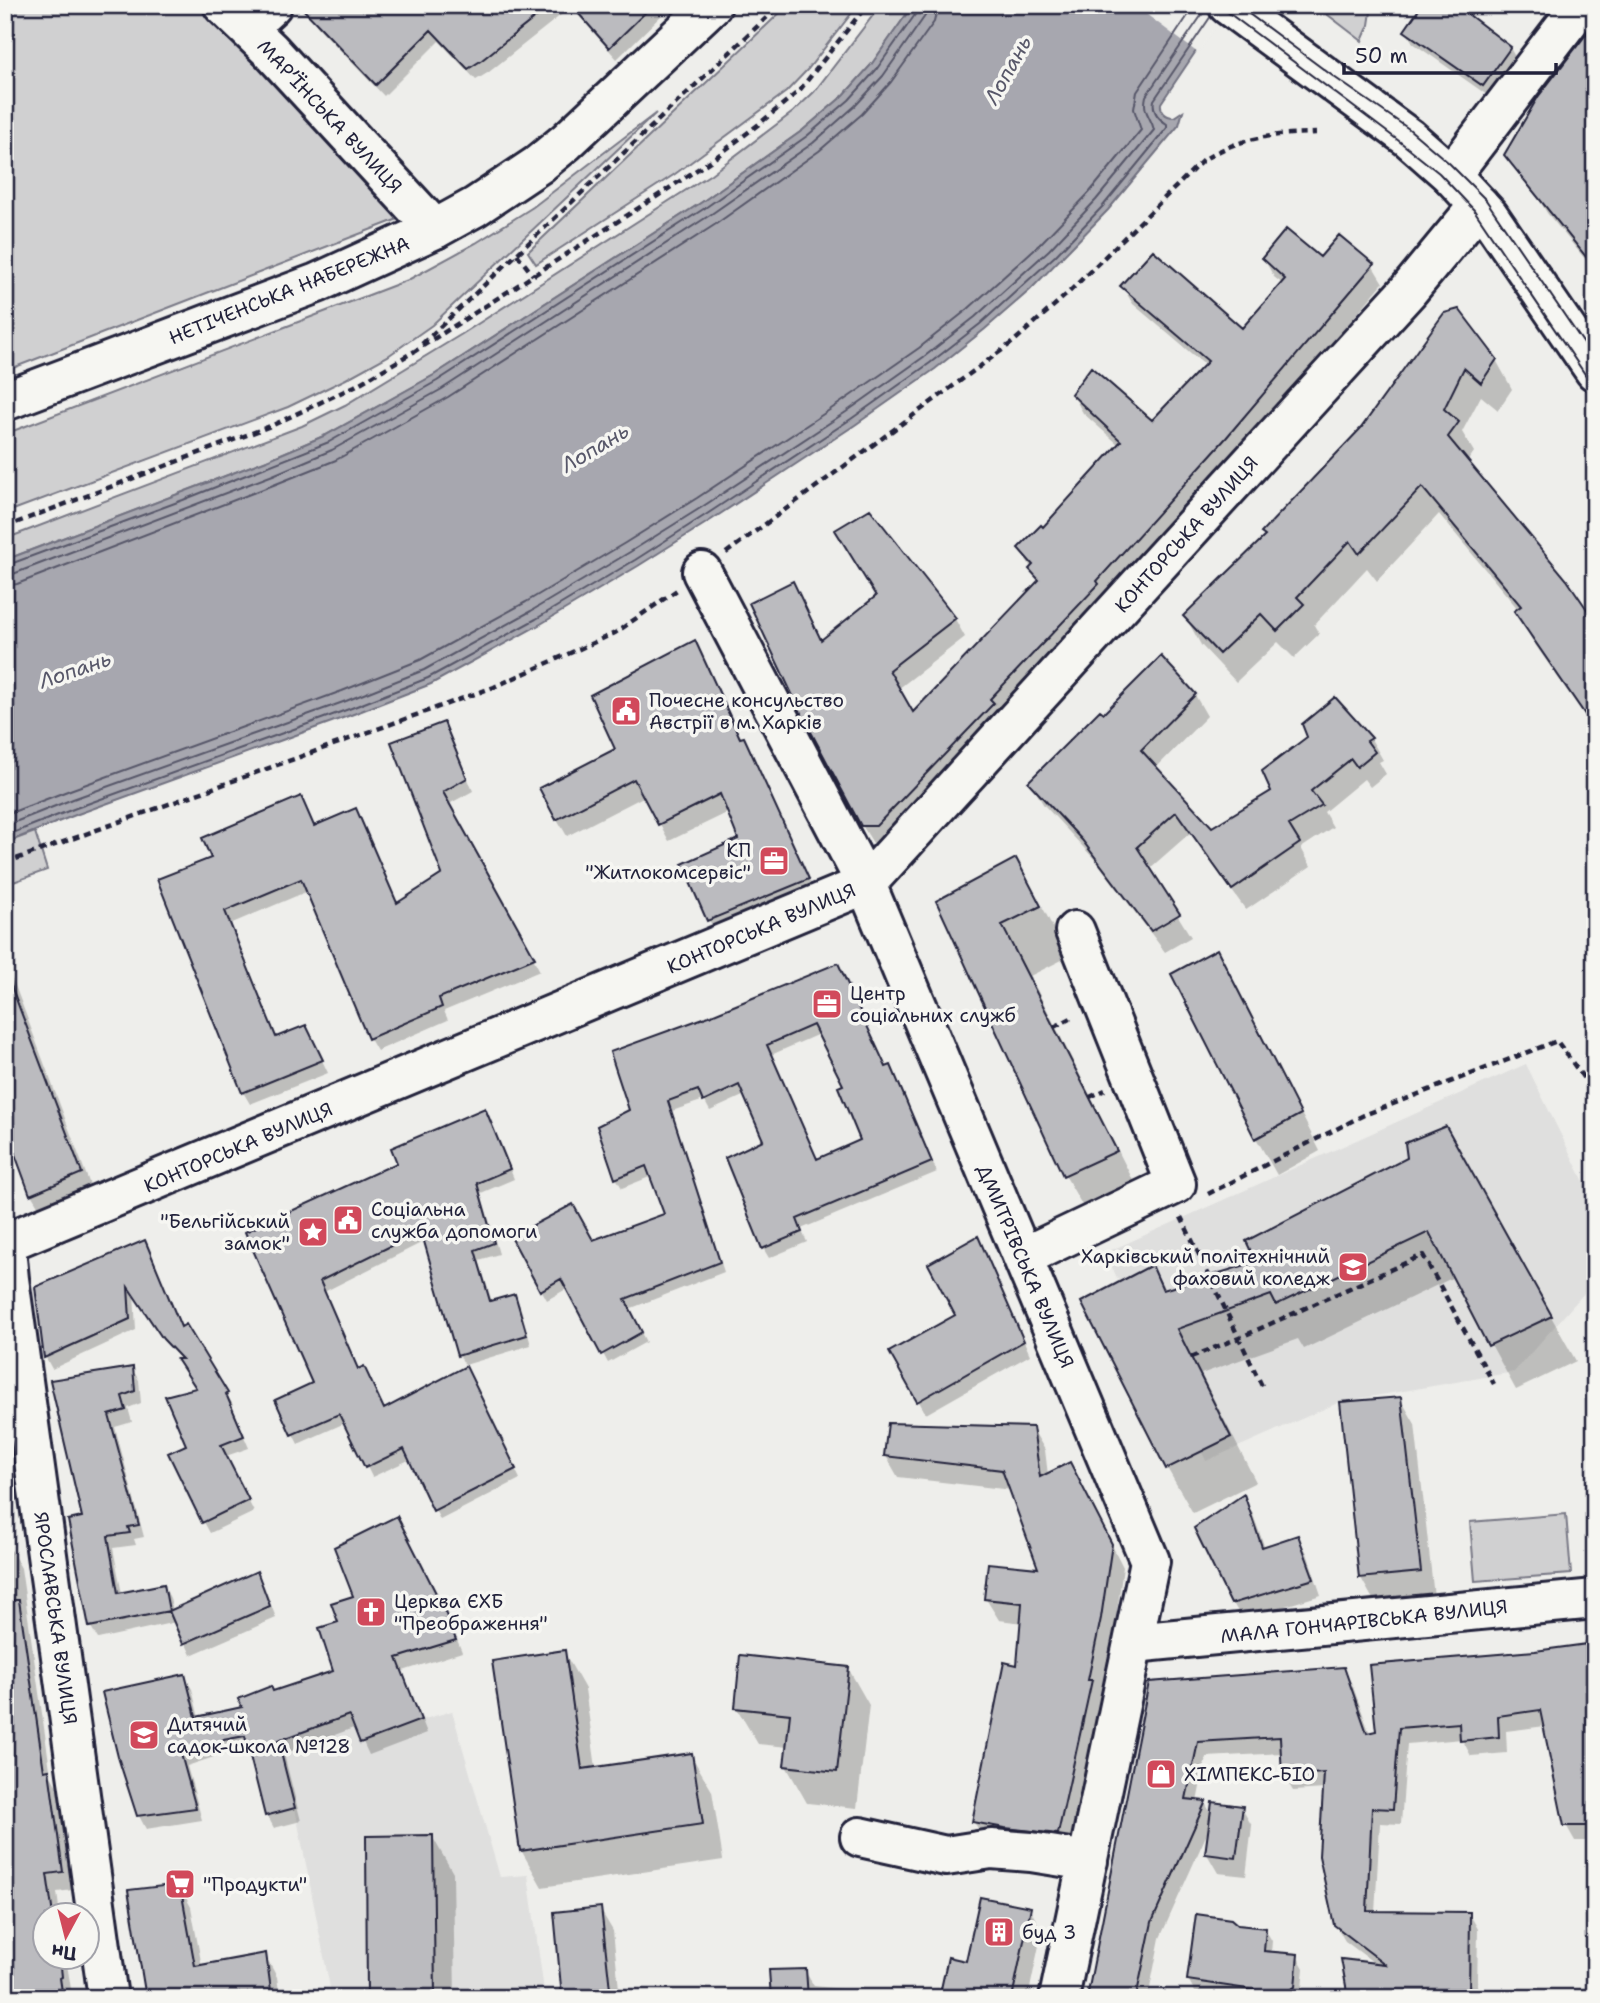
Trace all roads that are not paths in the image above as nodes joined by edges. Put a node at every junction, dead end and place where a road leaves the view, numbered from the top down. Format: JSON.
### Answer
{"nodes":[{"id":1,"x":712,"y":5,"type":"edge"},
{"id":2,"x":1228,"y":5,"type":"edge"},
{"id":3,"x":1581,"y":5,"type":"edge"},
{"id":4,"x":247,"y":13,"type":"edge"},
{"id":5,"x":1451,"y":175,"type":"junction"},
{"id":6,"x":1479,"y":205,"type":"junction"},
{"id":7,"x":435,"y":229,"type":"junction"},
{"id":8,"x":1595,"y":371,"type":"edge"},
{"id":9,"x":5,"y":401,"type":"edge"},
{"id":10,"x":702,"y":572,"type":"road end"},
{"id":11,"x":866,"y":884,"type":"junction"},
{"id":12,"x":1076,"y":932,"type":"dead end"},
{"id":13,"x":6,"y":1241,"type":"edge"},
{"id":14,"x":1023,"y":1257,"type":"junction"},
{"id":15,"x":1595,"y":1599,"type":"edge"},
{"id":16,"x":1133,"y":1643,"type":"junction"},
{"id":17,"x":860,"y":1837,"type":"dead end"},
{"id":18,"x":1087,"y":1861,"type":"junction"},
{"id":19,"x":108,"y":1998,"type":"edge"},
{"id":20,"x":1059,"y":1998,"type":"edge"}],
"edges":[{"from":1,"to":7,"type":"street","name":"НЕТІЧЕНСЬКА НАБЕРЕЖНА"},
{"from":2,"to":5,"type":"street"},
{"from":3,"to":5,"type":"street"},
{"from":4,"to":7,"type":"street","name":"МАР’ЇНСЬКА ВУЛИЦЯ"},
{"from":5,"to":6,"type":"street"},
{"from":6,"to":8,"type":"street"},
{"from":6,"to":11,"type":"street","name":"КОНТОРСЬКА ВУЛИЦЯ"},
{"from":7,"to":9,"type":"street","name":"НЕТІЧЕНСЬКА НАБЕРЕЖНА"},
{"from":10,"to":11,"type":"street","name":"ДМИТРІВСЬКА ВУЛИЦЯ"},
{"from":11,"to":13,"type":"street","name":"КОНТОРСЬКА ВУЛИЦЯ"},
{"from":11,"to":14,"type":"street","name":"ДМИТРІВСЬКА ВУЛИЦЯ"},
{"from":12,"to":14,"type":"street"},
{"from":13,"to":19,"type":"street","name":"ЯРОСЛАВСЬКА ВУЛИЦЯ"},
{"from":14,"to":16,"type":"street","name":"ДМИТРІВСЬКА ВУЛИЦЯ"},
{"from":15,"to":16,"type":"street","name":"МАЛА ГОНЧАРІВСЬКА ВУЛИЦЯ"},
{"from":16,"to":18,"type":"street","name":"ДМИТРІВСЬКА ВУЛИЦЯ"},
{"from":17,"to":18,"type":"street"},
{"from":18,"to":20,"type":"street","name":"ДМИТРІВСЬКА ВУЛИЦЯ"}]}
